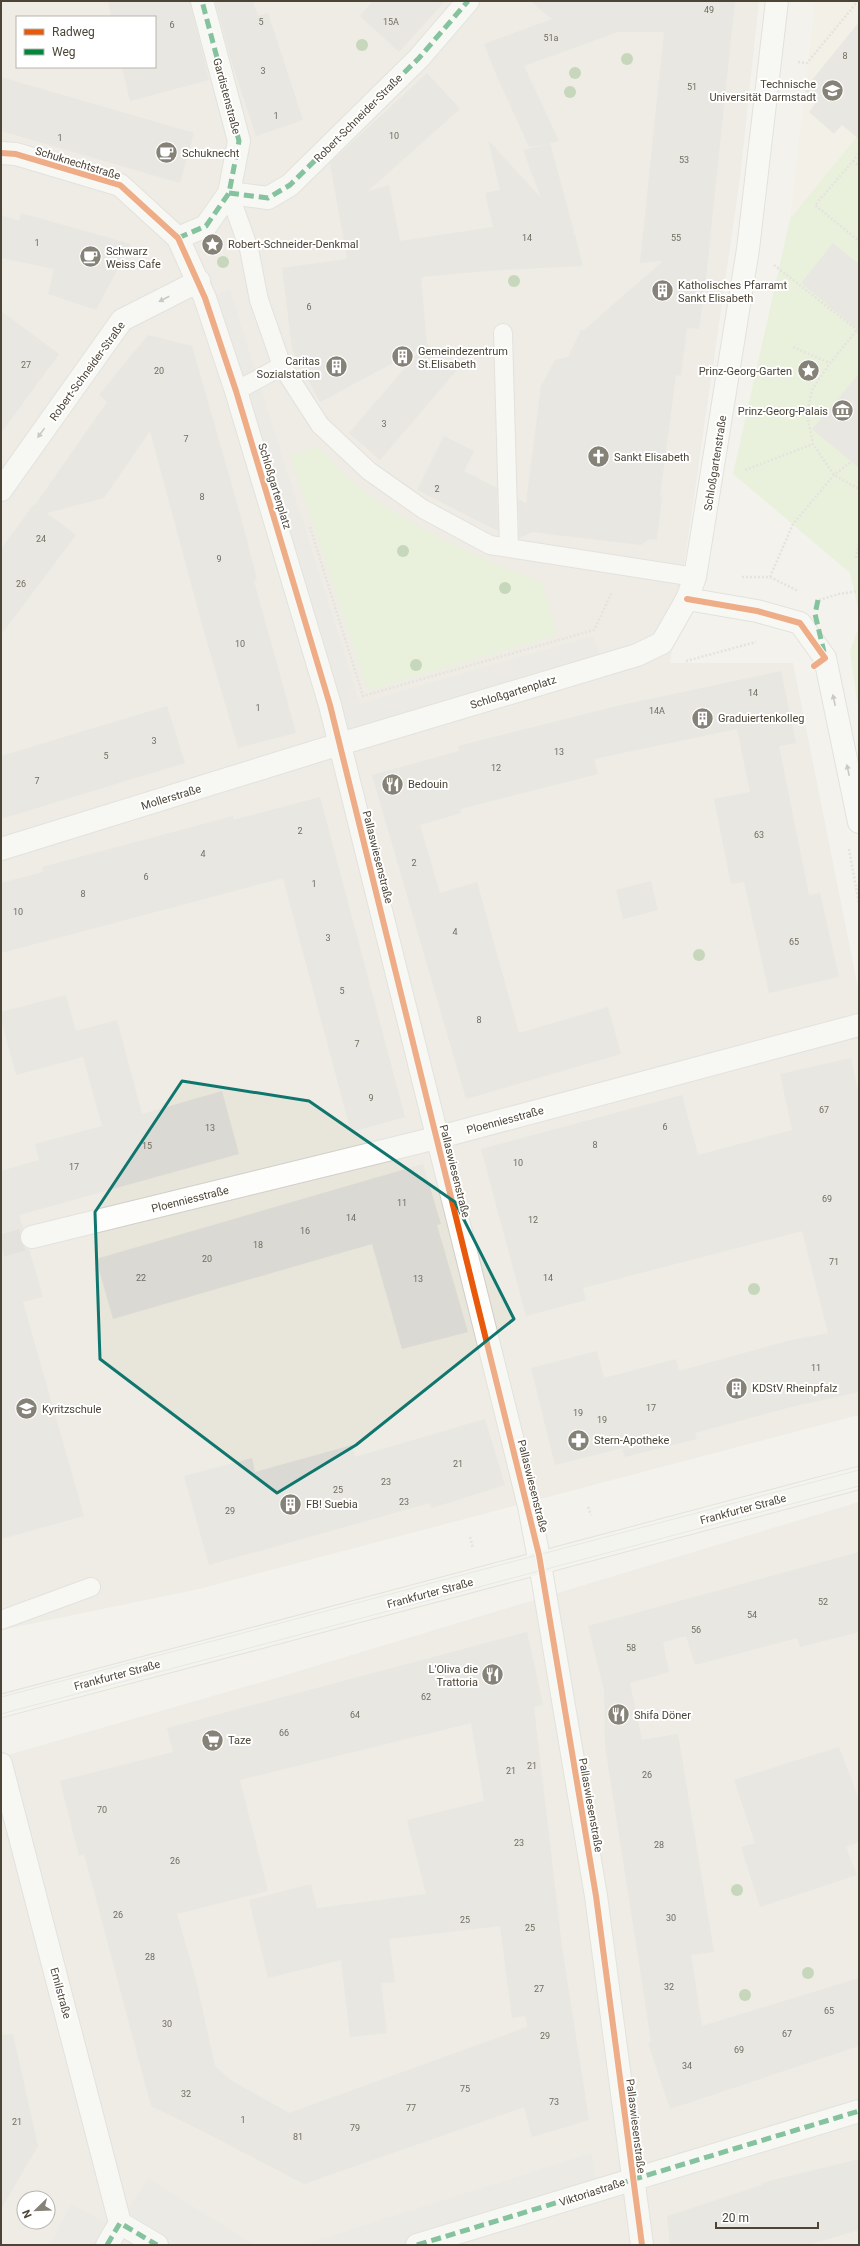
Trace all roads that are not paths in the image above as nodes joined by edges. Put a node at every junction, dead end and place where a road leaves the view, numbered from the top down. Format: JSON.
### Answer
{"nodes":[{"id":1,"x":202,"y":1,"type":"edge"},
{"id":2,"x":468,"y":1,"type":"edge"},
{"id":3,"x":777,"y":1,"type":"edge"},
{"id":4,"x":1,"y":153,"type":"edge"},
{"id":5,"x":229,"y":193,"type":"junction"},
{"id":6,"x":178,"y":238,"type":"junction"},
{"id":7,"x":199,"y":281,"type":"junction"},
{"id":8,"x":504,"y":333,"type":"dead end"},
{"id":9,"x":282,"y":366,"type":"junction"},
{"id":10,"x":236,"y":391,"type":"junction"},
{"id":11,"x":1,"y":490,"type":"edge"},
{"id":12,"x":509,"y":548,"type":"junction"},
{"id":13,"x":695,"y":577,"type":"junction"},
{"id":14,"x":686,"y":599,"type":"junction"},
{"id":15,"x":340,"y":744,"type":"junction"},
{"id":16,"x":859,"y":822,"type":"edge"},
{"id":17,"x":1,"y":849,"type":"edge"},
{"id":18,"x":859,"y":1025,"type":"edge"},
{"id":19,"x":436,"y":1138,"type":"junction"},
{"id":20,"x":32,"y":1237,"type":"tunnel mouth"},
{"id":21,"x":859,"y":1478,"type":"edge"},
{"id":22,"x":540,"y":1564,"type":"junction"},
{"id":23,"x":91,"y":1587,"type":"dead end"},
{"id":24,"x":1,"y":1620,"type":"edge"},
{"id":25,"x":1,"y":1706,"type":"edge"},
{"id":26,"x":1,"y":1764,"type":"edge"},
{"id":27,"x":859,"y":2111,"type":"edge"},
{"id":28,"x":632,"y":2179,"type":"junction"},
{"id":29,"x":120,"y":2223,"type":"junction"},
{"id":30,"x":107,"y":2245,"type":"edge"},
{"id":31,"x":157,"y":2245,"type":"edge"},
{"id":32,"x":417,"y":2245,"type":"edge"},
{"id":33,"x":642,"y":2245,"type":"edge"}],
"edges":[{"from":1,"to":5,"type":"street","name":"Gardistenstraße"},
{"from":2,"to":5,"type":"street","name":"Robert-Schneider-Straße"},
{"from":3,"to":13,"type":"street","name":"Schloßgartenstraße"},
{"from":4,"to":6,"type":"street","name":"Schuknechtstraße"},
{"from":5,"to":6,"type":"street","name":"Gardistenstraße"},
{"from":5,"to":9,"type":"lane"},
{"from":6,"to":7,"type":"street","name":"Schloßgartenplatz"},
{"from":7,"to":10,"type":"street","name":"Schloßgartenplatz"},
{"from":7,"to":11,"type":"street","name":"Robert-Schneider-Straße","one_way":true},
{"from":8,"to":12,"type":"lane"},
{"from":9,"to":10,"type":"lane"},
{"from":9,"to":12,"type":"lane"},
{"from":10,"to":15,"type":"street","name":"Schloßgartenplatz"},
{"from":12,"to":13,"type":"lane"},
{"from":13,"to":14,"type":"street","name":"Schloßgartenstraße"},
{"from":14,"to":15,"type":"street","name":"Schloßgartenplatz"},
{"from":16,"to":14,"type":"street","one_way":true},
{"from":15,"to":17,"type":"street","name":"Mollerstraße"},
{"from":15,"to":19,"type":"street","name":"Pallaswiesenstraße"},
{"from":18,"to":19,"type":"street","name":"Ploenniesstraße"},
{"from":19,"to":20,"type":"street","name":"Ploenniesstraße"},
{"from":19,"to":22,"type":"street","name":"Pallaswiesenstraße"},
{"from":21,"to":22,"type":"main road","name":"Frankfurter Straße"},
{"from":22,"to":25,"type":"main road","name":"Frankfurter Straße"},
{"from":22,"to":28,"type":"street","name":"Pallaswiesenstraße"},
{"from":23,"to":24,"type":"lane"},
{"from":26,"to":29,"type":"street","name":"Emilstraße"},
{"from":27,"to":28,"type":"street","name":"Viktoriastraße"},
{"from":28,"to":32,"type":"street","name":"Viktoriastraße"},
{"from":28,"to":33,"type":"street","name":"Pallaswiesenstraße"},
{"from":29,"to":30,"type":"street"},
{"from":29,"to":31,"type":"street"}]}
